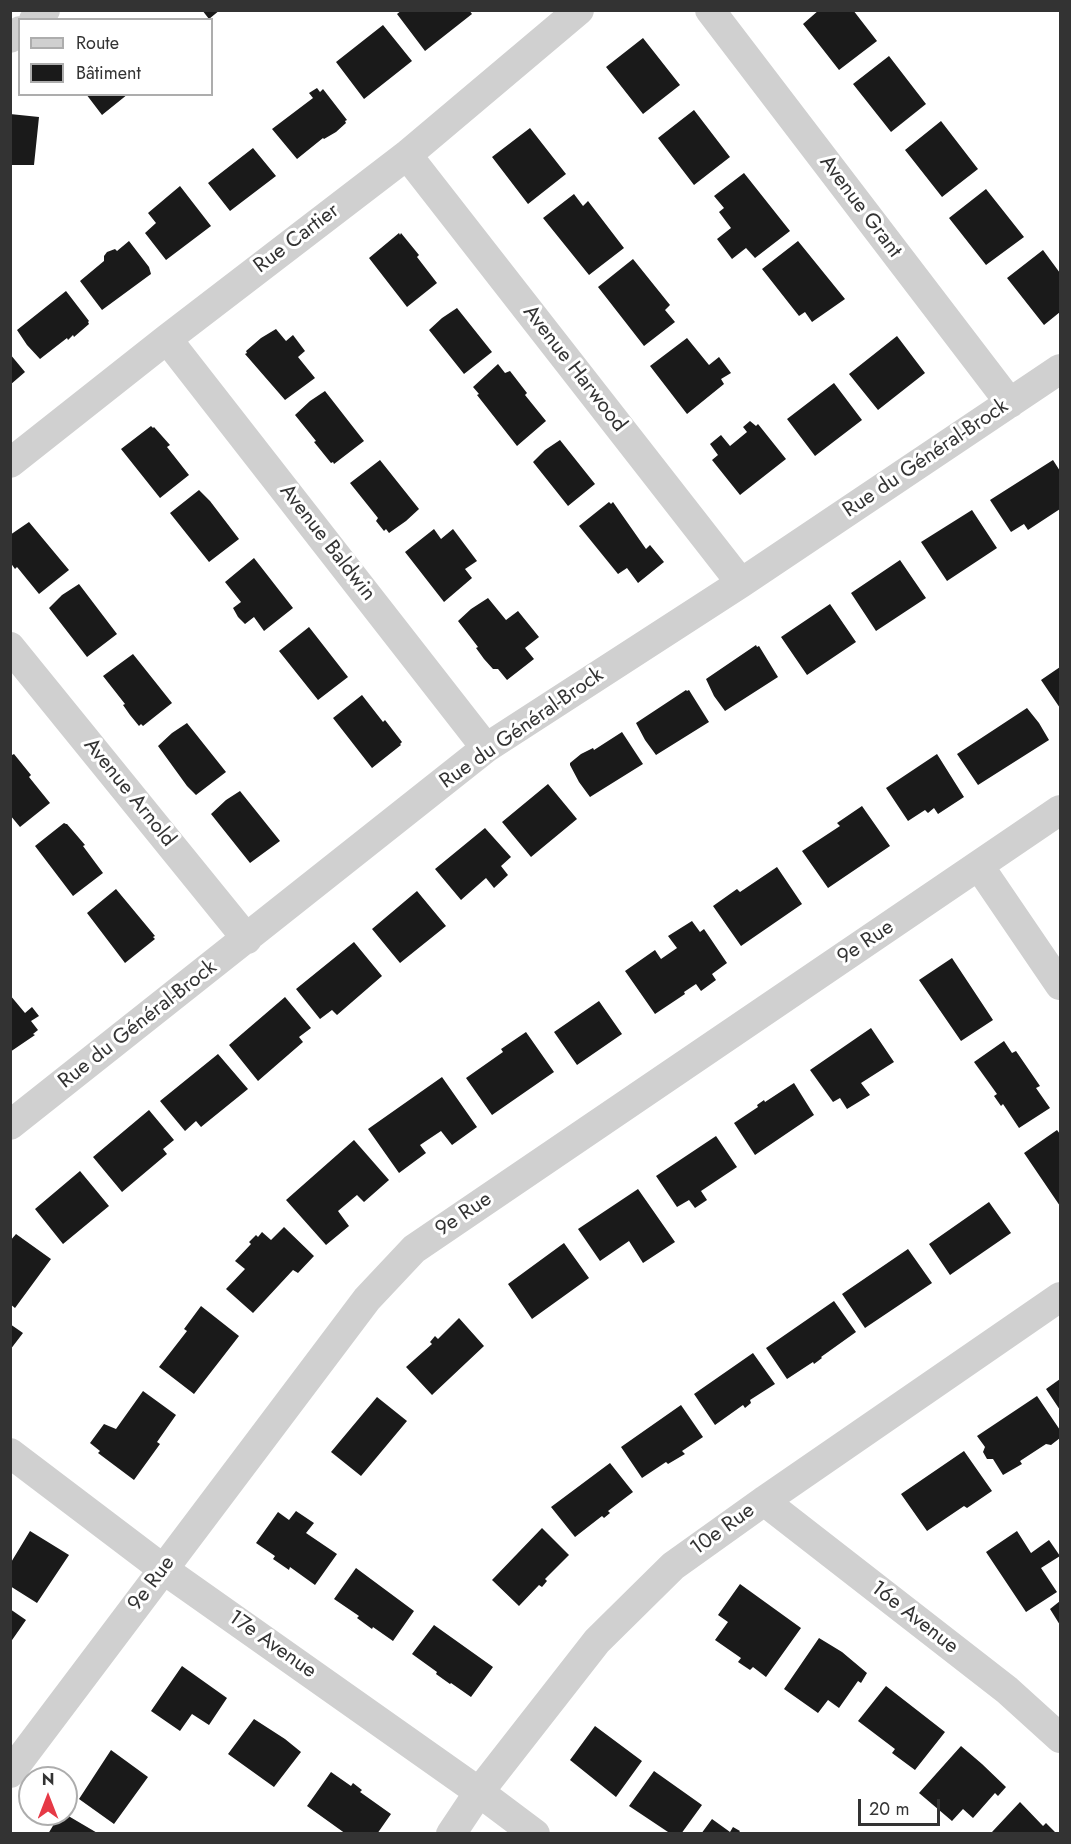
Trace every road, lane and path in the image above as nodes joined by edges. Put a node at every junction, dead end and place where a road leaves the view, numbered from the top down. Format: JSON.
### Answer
{"nodes":[{"id":1,"x":579,"y":10,"type":"edge"},
{"id":2,"x":710,"y":10,"type":"edge"},
{"id":3,"x":407,"y":155,"type":"junction"},
{"id":4,"x":167,"y":339,"type":"junction"},
{"id":5,"x":1060,"y":369,"type":"edge"},
{"id":6,"x":1010,"y":403,"type":"junction"},
{"id":7,"x":10,"y":463,"type":"edge"},
{"id":8,"x":741,"y":583,"type":"junction"},
{"id":9,"x":10,"y":647,"type":"edge"},
{"id":10,"x":486,"y":748,"type":"junction"},
{"id":11,"x":1060,"y":810,"type":"edge"},
{"id":12,"x":979,"y":866,"type":"junction"},
{"id":13,"x":247,"y":939,"type":"junction"},
{"id":14,"x":1060,"y":985,"type":"edge"},
{"id":15,"x":10,"y":1125,"type":"edge"},
{"id":16,"x":1060,"y":1297,"type":"edge"},
{"id":17,"x":10,"y":1453,"type":"edge"},
{"id":18,"x":764,"y":1501,"type":"junction"},
{"id":19,"x":163,"y":1569,"type":"junction"},
{"id":20,"x":1060,"y":1738,"type":"edge"},
{"id":21,"x":10,"y":1773,"type":"edge"},
{"id":22,"x":479,"y":1792,"type":"junction"},
{"id":23,"x":451,"y":1833,"type":"edge"},
{"id":24,"x":535,"y":1833,"type":"edge"}],
"edges":[{"from":1,"to":3,"type":"street","name":"Rue Cartier"},
{"from":2,"to":6,"type":"street","name":"Avenue Grant"},
{"from":3,"to":4,"type":"street","name":"Rue Cartier"},
{"from":3,"to":8,"type":"street","name":"Avenue Harwood"},
{"from":4,"to":7,"type":"street","name":"Rue Cartier"},
{"from":4,"to":10,"type":"street","name":"Avenue Baldwin"},
{"from":5,"to":6,"type":"street","name":"Rue du Général-Brock"},
{"from":6,"to":8,"type":"street","name":"Rue du Général-Brock"},
{"from":8,"to":10,"type":"street","name":"Rue du Général-Brock"},
{"from":9,"to":13,"type":"street","name":"Avenue Arnold"},
{"from":10,"to":13,"type":"street","name":"Rue du Général-Brock"},
{"from":11,"to":12,"type":"street","name":"9e Rue"},
{"from":12,"to":14,"type":"street"},
{"from":12,"to":19,"type":"street","name":"9e Rue"},
{"from":13,"to":15,"type":"street","name":"Rue du Général-Brock"},
{"from":16,"to":18,"type":"street","name":"10e Rue"},
{"from":17,"to":19,"type":"street","name":"17e Avenue"},
{"from":18,"to":20,"type":"street","name":"16e Avenue"},
{"from":18,"to":22,"type":"street","name":"10e Rue"},
{"from":19,"to":21,"type":"street","name":"9e Rue"},
{"from":19,"to":22,"type":"street","name":"17e Avenue"},
{"from":22,"to":23,"type":"street","name":"10e Rue"},
{"from":22,"to":24,"type":"street","name":"17e Avenue"}]}
